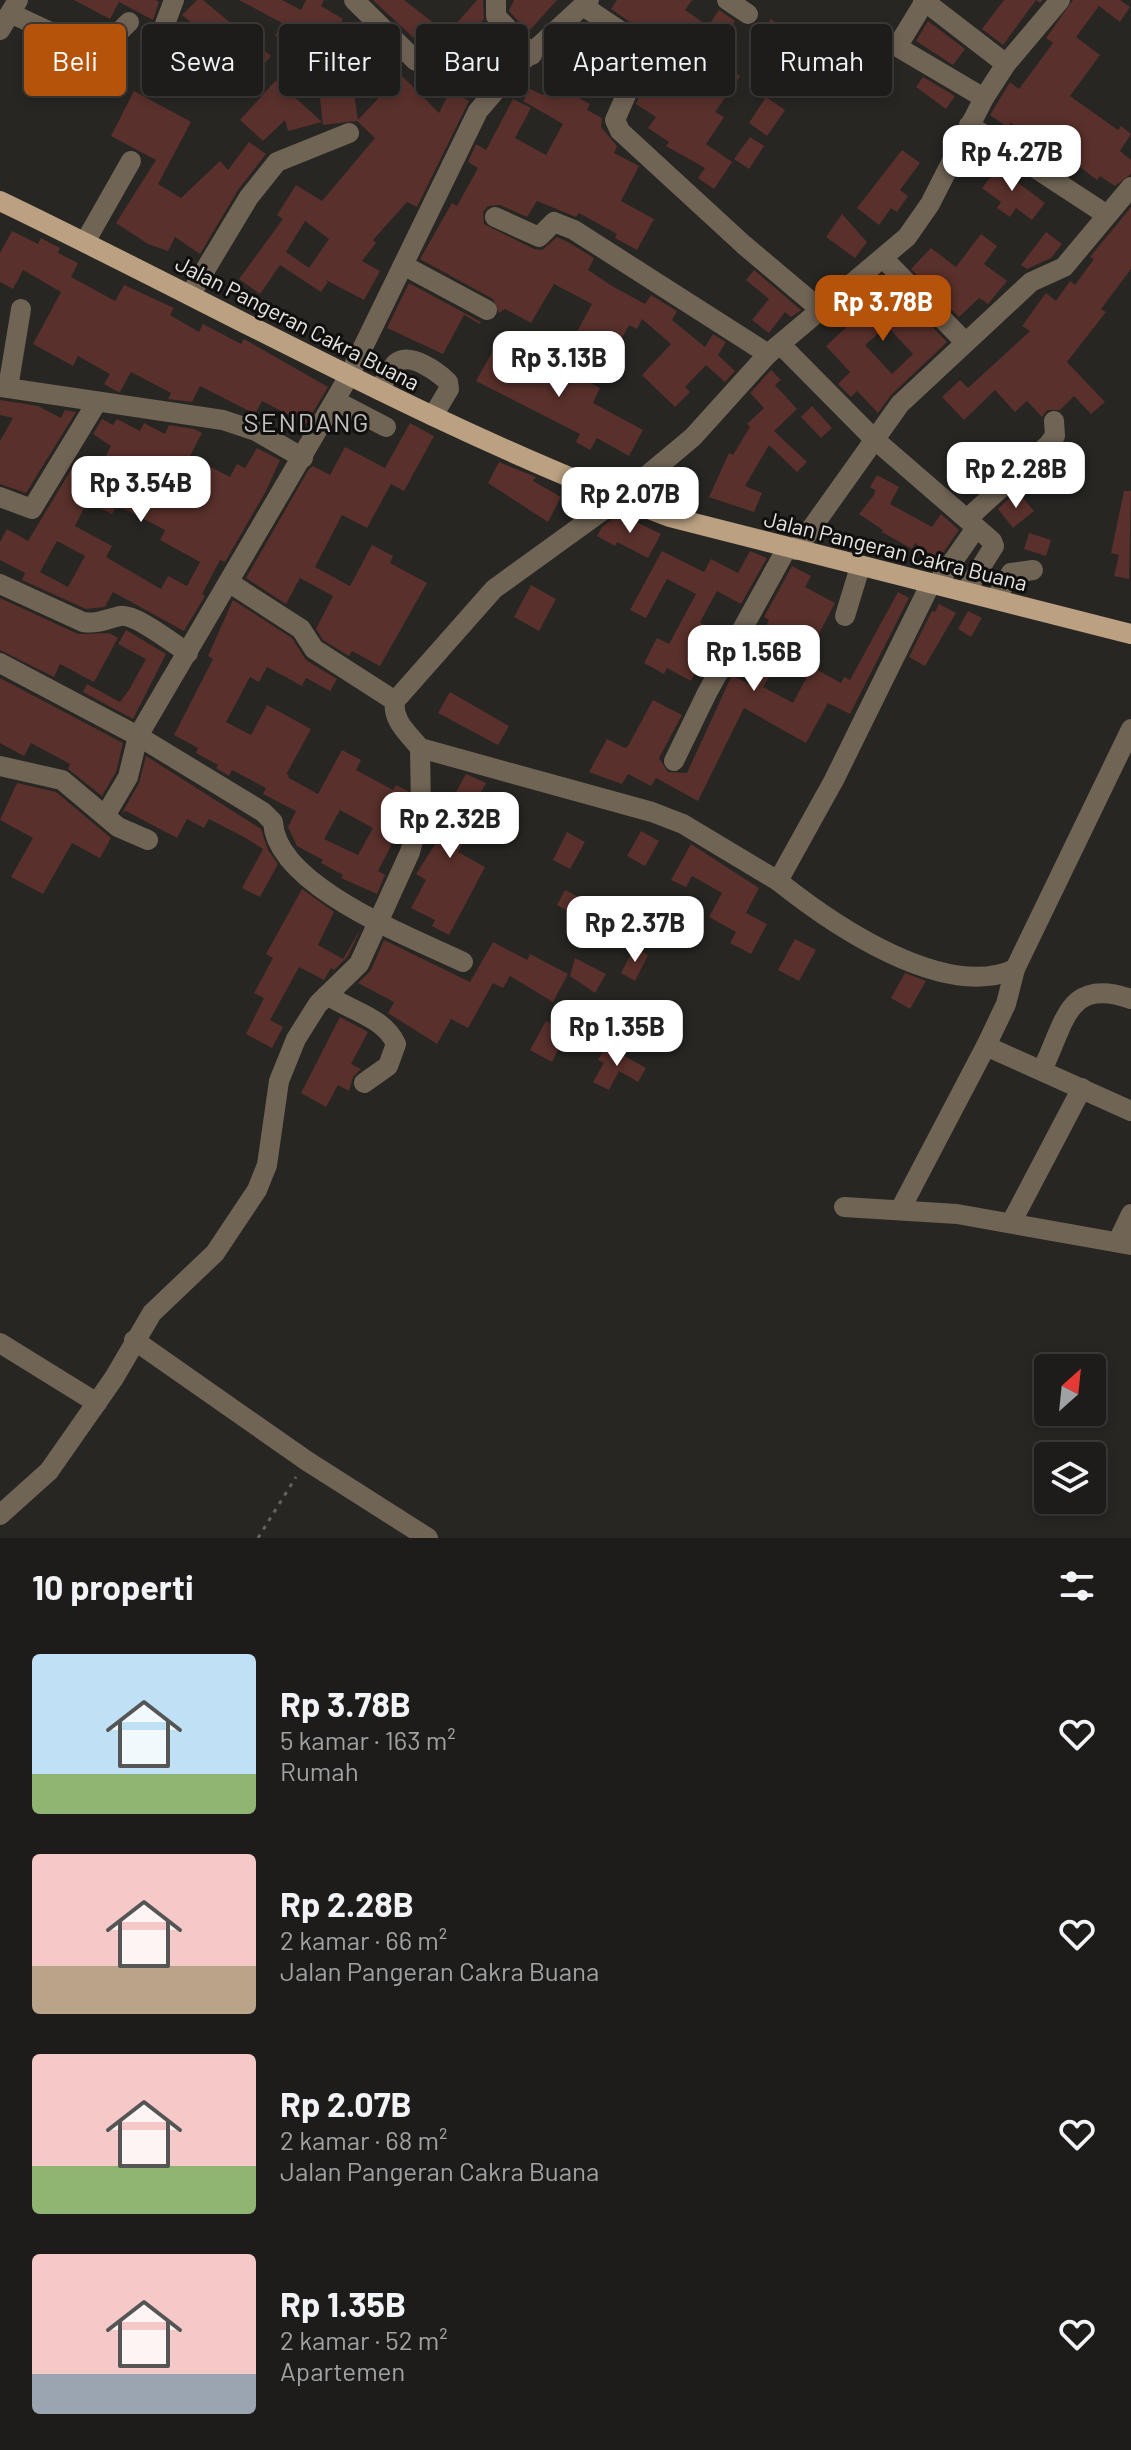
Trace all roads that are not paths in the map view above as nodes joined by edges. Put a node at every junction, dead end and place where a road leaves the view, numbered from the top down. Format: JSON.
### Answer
{"nodes":[{"id":1,"x":174,"y":0,"type":"edge"},
{"id":2,"x":354,"y":0,"type":"edge"},
{"id":3,"x":496,"y":0,"type":"edge"},
{"id":4,"x":727,"y":0,"type":"edge"},
{"id":5,"x":1060,"y":0,"type":"edge"},
{"id":6,"x":924,"y":1,"type":"edge"},
{"id":7,"x":586,"y":3,"type":"edge"},
{"id":8,"x":10,"y":14,"type":"edge"},
{"id":9,"x":748,"y":14,"type":"dead end"},
{"id":10,"x":129,"y":22,"type":"dead end"},
{"id":11,"x":165,"y":24,"type":"edge"},
{"id":12,"x":565,"y":24,"type":"edge"},
{"id":13,"x":612,"y":24,"type":"edge"},
{"id":14,"x":544,"y":44,"type":"edge"},
{"id":15,"x":532,"y":55,"type":"junction"},
{"id":16,"x":416,"y":61,"type":"dead end"},
{"id":17,"x":1006,"y":64,"type":"junction"},
{"id":18,"x":626,"y":96,"type":"edge"},
{"id":19,"x":984,"y":98,"type":"junction"},
{"id":20,"x":969,"y":125,"type":"junction"},
{"id":21,"x":349,"y":133,"type":"dead end"},
{"id":22,"x":131,"y":161,"type":"dead end"},
{"id":23,"x":1131,"y":187,"type":"edge"},
{"id":24,"x":0,"y":201,"type":"edge"},
{"id":25,"x":1107,"y":215,"type":"junction"},
{"id":26,"x":495,"y":217,"type":"dead end"},
{"id":27,"x":85,"y":242,"type":"junction"},
{"id":28,"x":884,"y":259,"type":"junction"},
{"id":29,"x":403,"y":265,"type":"junction"},
{"id":30,"x":190,"y":295,"type":"junction"},
{"id":31,"x":21,"y":309,"type":"dead end"},
{"id":32,"x":820,"y":309,"type":"junction"},
{"id":33,"x":487,"y":310,"type":"dead end"},
{"id":34,"x":965,"y":342,"type":"junction"},
{"id":35,"x":774,"y":349,"type":"junction"},
{"id":36,"x":349,"y":376,"type":"junction"},
{"id":37,"x":4,"y":388,"type":"edge"},
{"id":38,"x":379,"y":390,"type":"junction"},
{"id":39,"x":336,"y":401,"type":"junction"},
{"id":40,"x":97,"y":402,"type":"junction"},
{"id":41,"x":433,"y":416,"type":"junction"},
{"id":42,"x":1054,"y":421,"type":"dead end"},
{"id":43,"x":386,"y":427,"type":"dead end"},
{"id":44,"x":873,"y":438,"type":"junction"},
{"id":45,"x":303,"y":458,"type":"junction"},
{"id":46,"x":0,"y":497,"type":"edge"},
{"id":47,"x":620,"y":498,"type":"junction"},
{"id":48,"x":972,"y":524,"type":"junction"},
{"id":49,"x":792,"y":549,"type":"junction"},
{"id":50,"x":860,"y":567,"type":"junction"},
{"id":51,"x":1033,"y":570,"type":"dead end"},
{"id":52,"x":230,"y":583,"type":"junction"},
{"id":53,"x":0,"y":584,"type":"edge"},
{"id":54,"x":934,"y":584,"type":"junction"},
{"id":55,"x":966,"y":591,"type":"junction"},
{"id":56,"x":996,"y":598,"type":"junction"},
{"id":57,"x":845,"y":616,"type":"dead end"},
{"id":58,"x":1131,"y":634,"type":"edge"},
{"id":59,"x":188,"y":653,"type":"junction"},
{"id":60,"x":0,"y":663,"type":"edge"},
{"id":61,"x":395,"y":701,"type":"junction"},
{"id":62,"x":1131,"y":729,"type":"edge"},
{"id":63,"x":138,"y":736,"type":"junction"},
{"id":64,"x":420,"y":748,"type":"junction"},
{"id":65,"x":674,"y":761,"type":"dead end"},
{"id":66,"x":0,"y":766,"type":"edge"},
{"id":67,"x":105,"y":816,"type":"junction"},
{"id":68,"x":148,"y":840,"type":"dead end"},
{"id":69,"x":778,"y":881,"type":"junction"},
{"id":70,"x":380,"y":922,"type":"junction"},
{"id":71,"x":463,"y":962,"type":"dead end"},
{"id":72,"x":1010,"y":987,"type":"junction"},
{"id":73,"x":327,"y":995,"type":"junction"},
{"id":74,"x":1131,"y":999,"type":"edge"},
{"id":75,"x":986,"y":1046,"type":"junction"},
{"id":76,"x":1043,"y":1068,"type":"junction"},
{"id":77,"x":364,"y":1083,"type":"dead end"},
{"id":78,"x":1082,"y":1088,"type":"junction"},
{"id":79,"x":1131,"y":1111,"type":"edge"},
{"id":80,"x":844,"y":1207,"type":"dead end"},
{"id":81,"x":900,"y":1210,"type":"junction"},
{"id":82,"x":1131,"y":1214,"type":"edge"},
{"id":83,"x":1011,"y":1223,"type":"junction"},
{"id":84,"x":1125,"y":1243,"type":"edge"},
{"id":85,"x":134,"y":1340,"type":"junction"},
{"id":86,"x":0,"y":1343,"type":"edge"},
{"id":87,"x":97,"y":1403,"type":"junction"},
{"id":88,"x":0,"y":1515,"type":"edge"},
{"id":89,"x":428,"y":1538,"type":"edge"}],
"edges":[{"from":1,"to":11,"type":"street"},
{"from":2,"to":16,"type":"street"},
{"from":3,"to":15,"type":"street"},
{"from":4,"to":9,"type":"street"},
{"from":5,"to":17,"type":"street"},
{"from":6,"to":17,"type":"street"},
{"from":6,"to":19,"type":"street"},
{"from":7,"to":12,"type":"street"},
{"from":7,"to":13,"type":"street"},
{"from":8,"to":10,"type":"street"},
{"from":14,"to":15,"type":"street"},
{"from":15,"to":29,"type":"street"},
{"from":17,"to":19,"type":"street"},
{"from":18,"to":32,"type":"street"},
{"from":19,"to":20,"type":"street"},
{"from":20,"to":25,"type":"street"},
{"from":20,"to":28,"type":"street"},
{"from":21,"to":30,"type":"street"},
{"from":22,"to":27,"type":"street"},
{"from":23,"to":25,"type":"street"},
{"from":24,"to":27,"type":"main road","name":"Jalan Pangeran Cakra Buana"},
{"from":25,"to":34,"type":"street"},
{"from":26,"to":35,"type":"street"},
{"from":27,"to":30,"type":"main road","name":"Jalan Pangeran Cakra Buana"},
{"from":28,"to":32,"type":"street"},
{"from":28,"to":34,"type":"street"},
{"from":29,"to":33,"type":"street"},
{"from":29,"to":36,"type":"street"},
{"from":30,"to":36,"type":"main road","name":"Jalan Pangeran Cakra Buana"},
{"from":31,"to":37,"type":"street"},
{"from":32,"to":35,"type":"street"},
{"from":34,"to":44,"type":"street"},
{"from":35,"to":44,"type":"street"},
{"from":35,"to":47,"type":"street"},
{"from":36,"to":38,"type":"main road","name":"Jalan Pangeran Cakra Buana"},
{"from":36,"to":39,"type":"street"},
{"from":37,"to":40,"type":"street"},
{"from":38,"to":41,"type":"main road","name":"Jalan Pangeran Cakra Buana"},
{"from":38,"to":41,"type":"street"},
{"from":39,"to":43,"type":"street"},
{"from":39,"to":45,"type":"street"},
{"from":40,"to":45,"type":"street"},
{"from":40,"to":46,"type":"street"},
{"from":41,"to":47,"type":"main road","name":"Jalan Pangeran Cakra Buana"},
{"from":42,"to":48,"type":"street"},
{"from":44,"to":48,"type":"street"},
{"from":44,"to":49,"type":"street"},
{"from":45,"to":52,"type":"street"},
{"from":47,"to":49,"type":"main road","name":"Jalan Pangeran Cakra Buana"},
{"from":47,"to":61,"type":"street"},
{"from":48,"to":54,"type":"street"},
{"from":48,"to":55,"type":"street"},
{"from":49,"to":50,"type":"main road","name":"Jalan Pangeran Cakra Buana"},
{"from":49,"to":65,"type":"street"},
{"from":50,"to":54,"type":"main road","name":"Jalan Pangeran Cakra Buana"},
{"from":50,"to":57,"type":"street"},
{"from":51,"to":56,"type":"street"},
{"from":52,"to":59,"type":"street"},
{"from":52,"to":61,"type":"street"},
{"from":53,"to":59,"type":"street"},
{"from":54,"to":55,"type":"main road","name":"Jalan Pangeran Cakra Buana"},
{"from":54,"to":69,"type":"street"},
{"from":55,"to":56,"type":"main road","name":"Jalan Pangeran Cakra Buana"},
{"from":56,"to":58,"type":"main road","name":"Jalan Pangeran Cakra Buana"},
{"from":59,"to":63,"type":"street"},
{"from":60,"to":63,"type":"street"},
{"from":61,"to":64,"type":"street"},
{"from":62,"to":72,"type":"street"},
{"from":63,"to":67,"type":"street"},
{"from":63,"to":70,"type":"street"},
{"from":64,"to":69,"type":"street"},
{"from":64,"to":70,"type":"street"},
{"from":66,"to":67,"type":"street"},
{"from":67,"to":68,"type":"street"},
{"from":69,"to":72,"type":"street"},
{"from":70,"to":71,"type":"street"},
{"from":70,"to":73,"type":"street"},
{"from":72,"to":75,"type":"street"},
{"from":73,"to":77,"type":"street"},
{"from":73,"to":85,"type":"street"},
{"from":74,"to":76,"type":"street"},
{"from":75,"to":76,"type":"street"},
{"from":75,"to":81,"type":"street"},
{"from":76,"to":78,"type":"street"},
{"from":78,"to":79,"type":"street"},
{"from":78,"to":83,"type":"street"},
{"from":80,"to":81,"type":"street"},
{"from":81,"to":83,"type":"street"},
{"from":82,"to":84,"type":"street"},
{"from":83,"to":84,"type":"street"},
{"from":85,"to":87,"type":"street"},
{"from":85,"to":89,"type":"street"},
{"from":86,"to":87,"type":"street"},
{"from":87,"to":88,"type":"street"}]}
